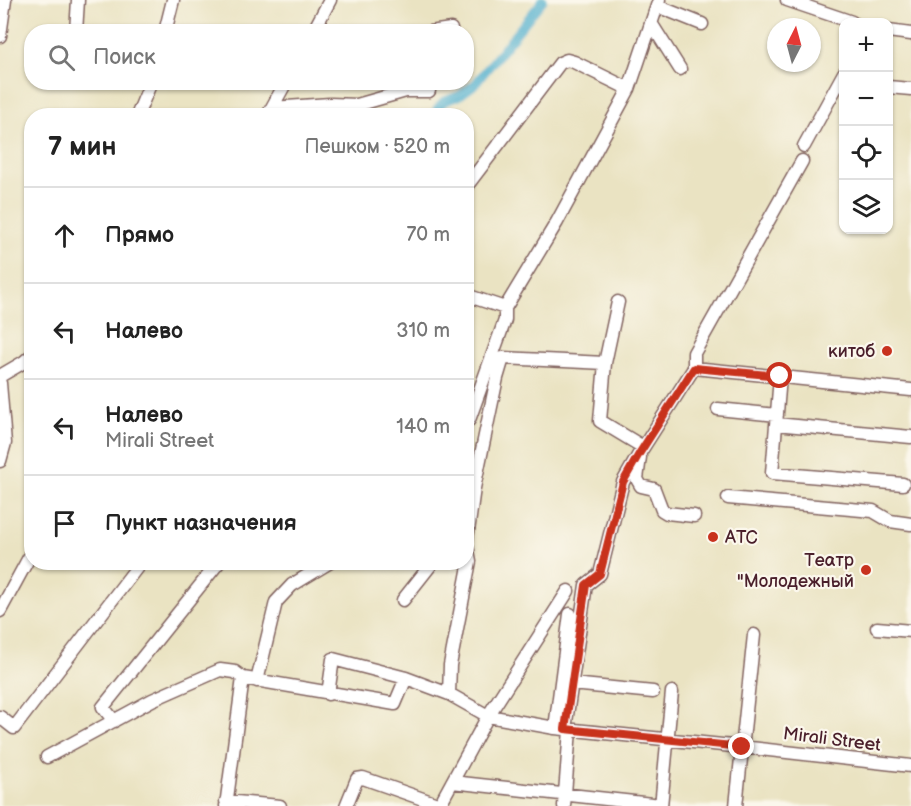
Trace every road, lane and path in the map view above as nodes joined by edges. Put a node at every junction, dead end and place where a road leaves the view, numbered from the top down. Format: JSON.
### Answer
{"nodes":[{"id":1,"x":5,"y":0,"type":"edge"},
{"id":2,"x":78,"y":0,"type":"edge"},
{"id":3,"x":173,"y":0,"type":"edge"},
{"id":4,"x":330,"y":0,"type":"edge"},
{"id":5,"x":787,"y":0,"type":"edge"},
{"id":6,"x":658,"y":3,"type":"edge"},
{"id":7,"x":806,"y":3,"type":"edge"},
{"id":8,"x":842,"y":18,"type":"edge"},
{"id":9,"x":651,"y":23,"type":"junction"},
{"id":10,"x":76,"y":24,"type":"edge"},
{"id":11,"x":167,"y":24,"type":"edge"},
{"id":12,"x":317,"y":24,"type":"edge"},
{"id":13,"x":702,"y":24,"type":"dead end"},
{"id":14,"x":893,"y":32,"type":"edge"},
{"id":15,"x":911,"y":34,"type":"edge"},
{"id":16,"x":0,"y":36,"type":"edge"},
{"id":17,"x":680,"y":69,"type":"dead end"},
{"id":18,"x":839,"y":80,"type":"edge"},
{"id":19,"x":893,"y":87,"type":"edge"},
{"id":20,"x":629,"y":89,"type":"junction"},
{"id":21,"x":911,"y":89,"type":"edge"},
{"id":22,"x":149,"y":90,"type":"edge"},
{"id":23,"x":282,"y":90,"type":"edge"},
{"id":24,"x":406,"y":90,"type":"edge"},
{"id":25,"x":406,"y":90,"type":"edge"},
{"id":26,"x":429,"y":91,"type":"dead end"},
{"id":27,"x":141,"y":108,"type":"edge"},
{"id":28,"x":272,"y":108,"type":"edge"},
{"id":29,"x":300,"y":108,"type":"edge"},
{"id":30,"x":804,"y":146,"type":"dead end"},
{"id":31,"x":802,"y":161,"type":"dead end"},
{"id":32,"x":474,"y":176,"type":"edge"},
{"id":33,"x":474,"y":298,"type":"edge"},
{"id":34,"x":618,"y":302,"type":"dead end"},
{"id":35,"x":505,"y":308,"type":"junction"},
{"id":36,"x":24,"y":362,"type":"edge"},
{"id":37,"x":605,"y":363,"type":"junction"},
{"id":38,"x":694,"y":368,"type":"junction"},
{"id":39,"x":0,"y":376,"type":"edge"},
{"id":40,"x":780,"y":376,"type":"junction"},
{"id":41,"x":0,"y":383,"type":"edge"},
{"id":42,"x":911,"y":390,"type":"edge"},
{"id":43,"x":474,"y":406,"type":"edge"},
{"id":44,"x":718,"y":409,"type":"dead end"},
{"id":45,"x":776,"y":419,"type":"junction"},
{"id":46,"x":911,"y":437,"type":"edge"},
{"id":47,"x":641,"y":450,"type":"junction"},
{"id":48,"x":0,"y":461,"type":"edge"},
{"id":49,"x":903,"y":484,"type":"dead end"},
{"id":50,"x":474,"y":488,"type":"edge"},
{"id":51,"x":728,"y":498,"type":"dead end"},
{"id":52,"x":694,"y":516,"type":"dead end"},
{"id":53,"x":911,"y":524,"type":"edge"},
{"id":54,"x":24,"y":567,"type":"edge"},
{"id":55,"x":135,"y":570,"type":"edge"},
{"id":56,"x":213,"y":570,"type":"edge"},
{"id":57,"x":317,"y":570,"type":"edge"},
{"id":58,"x":427,"y":570,"type":"edge"},
{"id":59,"x":468,"y":570,"type":"edge"},
{"id":60,"x":568,"y":591,"type":"dead end"},
{"id":61,"x":403,"y":600,"type":"dead end"},
{"id":62,"x":0,"y":611,"type":"edge"},
{"id":63,"x":570,"y":614,"type":"dead end"},
{"id":64,"x":877,"y":628,"type":"dead end"},
{"id":65,"x":911,"y":631,"type":"edge"},
{"id":66,"x":754,"y":635,"type":"dead end"},
{"id":67,"x":243,"y":678,"type":"junction"},
{"id":68,"x":406,"y":678,"type":"junction"},
{"id":69,"x":257,"y":681,"type":"junction"},
{"id":70,"x":572,"y":684,"type":"junction"},
{"id":71,"x":653,"y":692,"type":"dead end"},
{"id":72,"x":672,"y":692,"type":"dead end"},
{"id":73,"x":328,"y":694,"type":"junction"},
{"id":74,"x":448,"y":694,"type":"junction"},
{"id":75,"x":488,"y":716,"type":"junction"},
{"id":76,"x":0,"y":717,"type":"edge"},
{"id":77,"x":114,"y":721,"type":"junction"},
{"id":78,"x":563,"y":729,"type":"junction"},
{"id":79,"x":666,"y":739,"type":"junction"},
{"id":80,"x":742,"y":747,"type":"junction"},
{"id":81,"x":47,"y":757,"type":"dead end"},
{"id":82,"x":911,"y":766,"type":"edge"},
{"id":83,"x":452,"y":782,"type":"junction"},
{"id":84,"x":564,"y":800,"type":"edge"},
{"id":85,"x":226,"y":803,"type":"edge"},
{"id":86,"x":661,"y":805,"type":"edge"},
{"id":87,"x":280,"y":806,"type":"edge"},
{"id":88,"x":346,"y":806,"type":"edge"},
{"id":89,"x":439,"y":806,"type":"edge"},
{"id":90,"x":736,"y":806,"type":"edge"}],
"edges":[{"from":1,"to":16,"type":"street"},
{"from":2,"to":10,"type":"street"},
{"from":3,"to":11,"type":"street"},
{"from":4,"to":12,"type":"street"},
{"from":5,"to":7,"type":"street"},
{"from":6,"to":9,"type":"street"},
{"from":6,"to":13,"type":"street"},
{"from":7,"to":8,"type":"street"},
{"from":9,"to":17,"type":"street"},
{"from":9,"to":20,"type":"street"},
{"from":14,"to":15,"type":"street"},
{"from":18,"to":30,"type":"street"},
{"from":19,"to":21,"type":"street"},
{"from":20,"to":32,"type":"street"},
{"from":20,"to":35,"type":"street"},
{"from":22,"to":27,"type":"street"},
{"from":23,"to":28,"type":"street"},
{"from":24,"to":26,"type":"street"},
{"from":25,"to":29,"type":"street"},
{"from":31,"to":38,"type":"street"},
{"from":33,"to":35,"type":"street"},
{"from":34,"to":37,"type":"street"},
{"from":35,"to":43,"type":"street"},
{"from":36,"to":39,"type":"street"},
{"from":37,"to":47,"type":"street"},
{"from":37,"to":50,"type":"street"},
{"from":38,"to":40,"type":"street"},
{"from":38,"to":47,"type":"street"},
{"from":40,"to":42,"type":"street"},
{"from":40,"to":45,"type":"street"},
{"from":41,"to":48,"type":"street"},
{"from":44,"to":45,"type":"street"},
{"from":45,"to":46,"type":"street"},
{"from":45,"to":49,"type":"street"},
{"from":47,"to":52,"type":"street"},
{"from":47,"to":70,"type":"street"},
{"from":51,"to":53,"type":"street"},
{"from":54,"to":62,"type":"street"},
{"from":55,"to":76,"type":"street"},
{"from":56,"to":77,"type":"street"},
{"from":57,"to":69,"type":"street"},
{"from":58,"to":61,"type":"street"},
{"from":59,"to":74,"type":"street"},
{"from":60,"to":75,"type":"street"},
{"from":63,"to":78,"type":"street"},
{"from":64,"to":65,"type":"street"},
{"from":66,"to":80,"type":"street"},
{"from":67,"to":69,"type":"street"},
{"from":67,"to":77,"type":"street"},
{"from":67,"to":85,"type":"street"},
{"from":68,"to":73,"type":"street"},
{"from":68,"to":73,"type":"street","name":"Mirali Street"},
{"from":68,"to":74,"type":"street","name":"Mirali Street"},
{"from":69,"to":73,"type":"street"},
{"from":70,"to":71,"type":"street"},
{"from":70,"to":78,"type":"street"},
{"from":72,"to":79,"type":"street"},
{"from":74,"to":75,"type":"street","name":"Mirali Street"},
{"from":75,"to":78,"type":"street","name":"Mirali Street"},
{"from":75,"to":83,"type":"street"},
{"from":77,"to":81,"type":"street"},
{"from":78,"to":79,"type":"street","name":"Mirali Street"},
{"from":78,"to":84,"type":"street"},
{"from":79,"to":80,"type":"street","name":"Mirali Street"},
{"from":79,"to":86,"type":"street"},
{"from":80,"to":82,"type":"street","name":"Mirali Street"},
{"from":80,"to":90,"type":"street"},
{"from":83,"to":84,"type":"street"},
{"from":83,"to":89,"type":"street"},
{"from":84,"to":86,"type":"street"},
{"from":85,"to":87,"type":"street"},
{"from":88,"to":89,"type":"street"}]}
